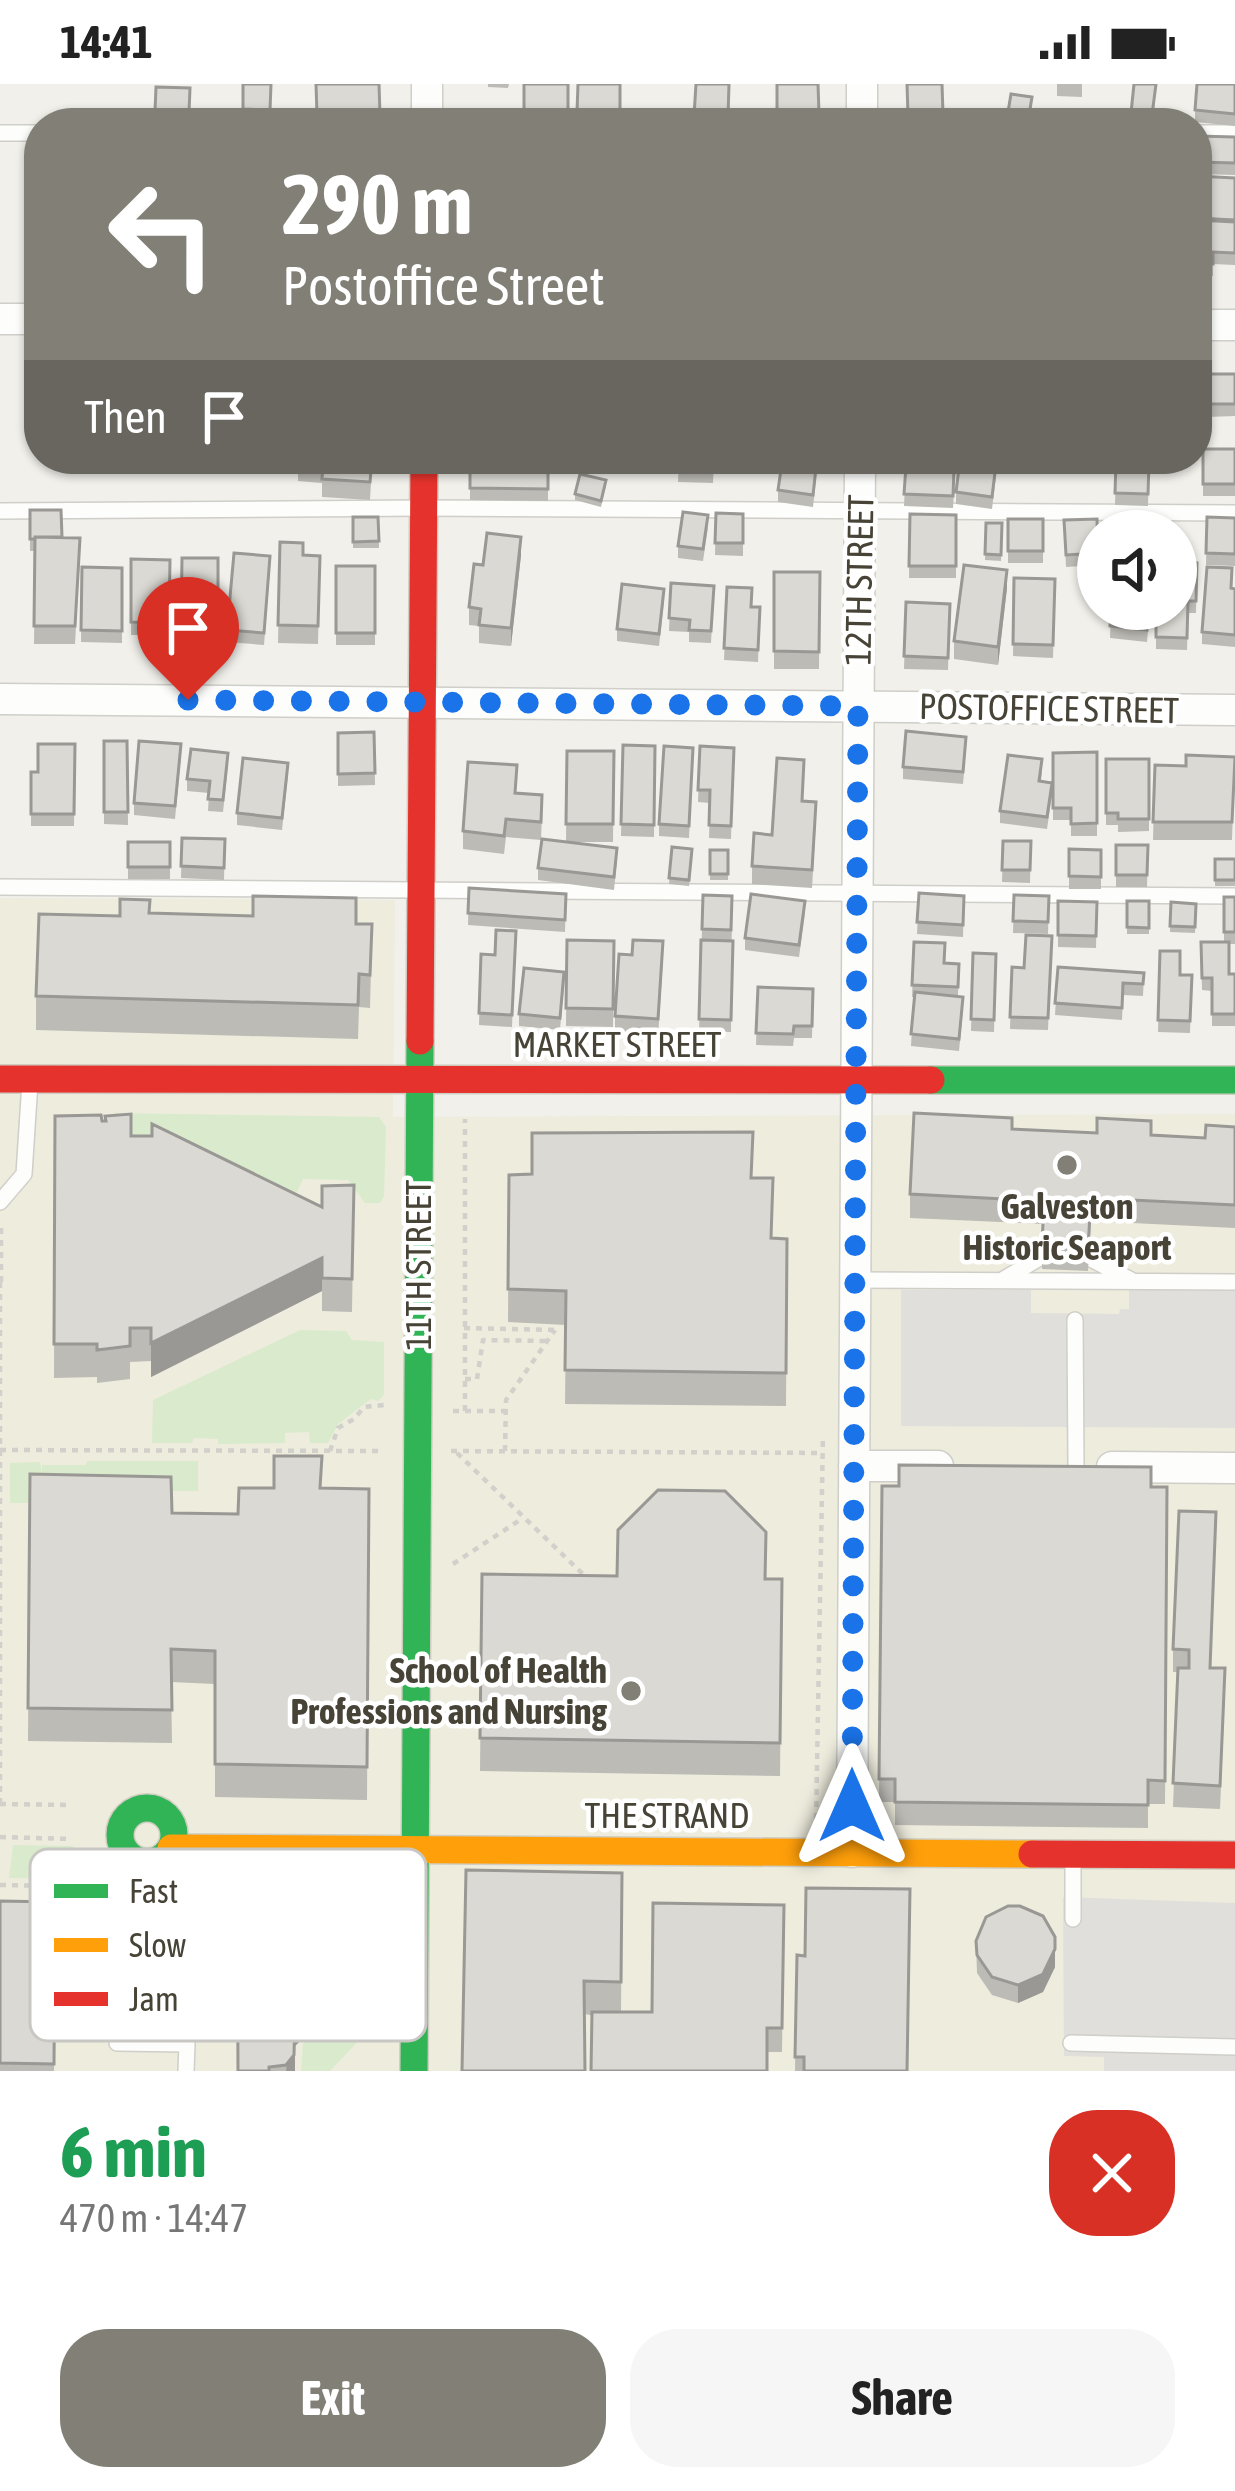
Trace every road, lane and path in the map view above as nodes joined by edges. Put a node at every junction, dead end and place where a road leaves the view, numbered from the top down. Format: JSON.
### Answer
{"nodes":[{"id":1,"x":424,"y":474,"type":"edge"},
{"id":2,"x":860,"y":474,"type":"edge"},
{"id":3,"x":423,"y":508,"type":"junction"},
{"id":4,"x":860,"y":510,"type":"junction"},
{"id":5,"x":0,"y":511,"type":"edge"},
{"id":6,"x":1235,"y":513,"type":"edge"},
{"id":7,"x":0,"y":700,"type":"edge"},
{"id":8,"x":422,"y":700,"type":"junction"},
{"id":9,"x":858,"y":706,"type":"junction"},
{"id":10,"x":1235,"y":710,"type":"edge"},
{"id":11,"x":0,"y":886,"type":"edge"},
{"id":12,"x":420,"y":890,"type":"junction"},
{"id":13,"x":858,"y":893,"type":"junction"},
{"id":14,"x":1235,"y":896,"type":"edge"},
{"id":15,"x":857,"y":1078,"type":"junction"},
{"id":16,"x":0,"y":1079,"type":"edge"},
{"id":17,"x":30,"y":1079,"type":"junction"},
{"id":18,"x":1235,"y":1080,"type":"edge"},
{"id":19,"x":419,"y":1081,"type":"junction"},
{"id":20,"x":465,"y":1119,"type":"dead end"},
{"id":21,"x":0,"y":1202,"type":"edge"},
{"id":22,"x":1,"y":1224,"type":"edge"},
{"id":23,"x":1042,"y":1256,"type":"edge"},
{"id":24,"x":1089,"y":1258,"type":"edge"},
{"id":25,"x":855,"y":1280,"type":"junction"},
{"id":26,"x":1000,"y":1281,"type":"junction"},
{"id":27,"x":1134,"y":1281,"type":"junction"},
{"id":28,"x":0,"y":1282,"type":"edge"},
{"id":29,"x":1235,"y":1282,"type":"edge"},
{"id":30,"x":1075,"y":1320,"type":"dead end"},
{"id":31,"x":464,"y":1328,"type":"junction"},
{"id":32,"x":546,"y":1341,"type":"junction"},
{"id":33,"x":465,"y":1378,"type":"junction"},
{"id":34,"x":387,"y":1405,"type":"dead end"},
{"id":35,"x":451,"y":1411,"type":"dead end"},
{"id":36,"x":466,"y":1411,"type":"junction"},
{"id":37,"x":506,"y":1411,"type":"junction"},
{"id":38,"x":823,"y":1436,"type":"dead end"},
{"id":39,"x":0,"y":1450,"type":"edge"},
{"id":40,"x":330,"y":1451,"type":"junction"},
{"id":41,"x":386,"y":1451,"type":"dead end"},
{"id":42,"x":446,"y":1451,"type":"dead end"},
{"id":43,"x":454,"y":1451,"type":"junction"},
{"id":44,"x":505,"y":1451,"type":"junction"},
{"id":45,"x":823,"y":1453,"type":"junction"},
{"id":46,"x":854,"y":1466,"type":"junction"},
{"id":47,"x":968,"y":1466,"type":"edge"},
{"id":48,"x":1065,"y":1467,"type":"joint"},
{"id":49,"x":1235,"y":1468,"type":"edge"},
{"id":50,"x":524,"y":1518,"type":"junction"},
{"id":51,"x":448,"y":1567,"type":"dead end"},
{"id":52,"x":598,"y":1589,"type":"edge"},
{"id":53,"x":0,"y":1804,"type":"edge"},
{"id":54,"x":70,"y":1804,"type":"dead end"},
{"id":55,"x":815,"y":1821,"type":"dead end"},
{"id":56,"x":0,"y":1837,"type":"edge"},
{"id":57,"x":73,"y":1839,"type":"dead end"},
{"id":58,"x":171,"y":1848,"type":"dead end"},
{"id":59,"x":414,"y":1848,"type":"junction"},
{"id":60,"x":852,"y":1852,"type":"junction"},
{"id":61,"x":1073,"y":1853,"type":"junction"},
{"id":62,"x":1235,"y":1855,"type":"edge"},
{"id":63,"x":0,"y":1885,"type":"edge"},
{"id":64,"x":30,"y":1886,"type":"edge"},
{"id":65,"x":1072,"y":1919,"type":"dead end"},
{"id":66,"x":1071,"y":2042,"type":"dead end"},
{"id":67,"x":118,"y":2043,"type":"dead end"},
{"id":68,"x":1235,"y":2047,"type":"edge"},
{"id":69,"x":186,"y":2071,"type":"edge"}],
"edges":[{"from":1,"to":3,"type":"street","name":"11TH STREET"},
{"from":2,"to":4,"type":"street","name":"12TH STREET"},
{"from":3,"to":4,"type":"lane"},
{"from":3,"to":5,"type":"lane"},
{"from":3,"to":8,"type":"street","name":"11TH STREET"},
{"from":4,"to":6,"type":"lane"},
{"from":4,"to":9,"type":"street","name":"12TH STREET"},
{"from":7,"to":8,"type":"street","name":"POSTOFFICE STREET"},
{"from":8,"to":9,"type":"street","name":"POSTOFFICE STREET"},
{"from":8,"to":12,"type":"street","name":"11TH STREET"},
{"from":9,"to":10,"type":"street","name":"POSTOFFICE STREET"},
{"from":9,"to":13,"type":"street","name":"12TH STREET"},
{"from":11,"to":12,"type":"lane"},
{"from":12,"to":13,"type":"lane"},
{"from":12,"to":19,"type":"street","name":"11TH STREET"},
{"from":13,"to":14,"type":"lane"},
{"from":13,"to":15,"type":"street","name":"12TH STREET"},
{"from":15,"to":18,"type":"street","name":"MARKET STREET"},
{"from":15,"to":19,"type":"street","name":"MARKET STREET"},
{"from":15,"to":25,"type":"street","name":"12TH STREET"},
{"from":16,"to":17,"type":"street","name":"MARKET STREET"},
{"from":17,"to":19,"type":"street","name":"MARKET STREET"},
{"from":17,"to":21,"type":"lane"},
{"from":19,"to":59,"type":"street","name":"11TH STREET"},
{"from":20,"to":31,"type":"path"},
{"from":22,"to":28,"type":"path"},
{"from":23,"to":26,"type":"lane"},
{"from":24,"to":27,"type":"lane"},
{"from":25,"to":26,"type":"lane"},
{"from":25,"to":46,"type":"street","name":"12TH STREET"},
{"from":26,"to":27,"type":"lane"},
{"from":27,"to":29,"type":"lane"},
{"from":28,"to":39,"type":"path"},
{"from":30,"to":48,"type":"lane"},
{"from":31,"to":32,"type":"path"},
{"from":31,"to":33,"type":"path"},
{"from":32,"to":33,"type":"path"},
{"from":32,"to":37,"type":"path"},
{"from":33,"to":36,"type":"path"},
{"from":34,"to":40,"type":"path"},
{"from":35,"to":36,"type":"path"},
{"from":36,"to":37,"type":"path"},
{"from":37,"to":44,"type":"path"},
{"from":38,"to":45,"type":"path"},
{"from":39,"to":40,"type":"path"},
{"from":39,"to":53,"type":"path"},
{"from":40,"to":41,"type":"path"},
{"from":42,"to":43,"type":"path"},
{"from":43,"to":44,"type":"path"},
{"from":43,"to":50,"type":"path"},
{"from":44,"to":45,"type":"path"},
{"from":45,"to":55,"type":"path"},
{"from":46,"to":47,"type":"street"},
{"from":46,"to":60,"type":"street","name":"12TH STREET"},
{"from":48,"to":49,"type":"street"},
{"from":50,"to":51,"type":"path"},
{"from":50,"to":52,"type":"path"},
{"from":53,"to":54,"type":"path"},
{"from":56,"to":57,"type":"path"},
{"from":58,"to":59,"type":"street","name":"THE STRAND"},
{"from":59,"to":60,"type":"street","name":"THE STRAND"},
{"from":60,"to":61,"type":"street","name":"THE STRAND"},
{"from":61,"to":62,"type":"street","name":"THE STRAND"},
{"from":61,"to":65,"type":"lane"},
{"from":63,"to":64,"type":"path"},
{"from":66,"to":68,"type":"lane"},
{"from":67,"to":69,"type":"lane"}]}
